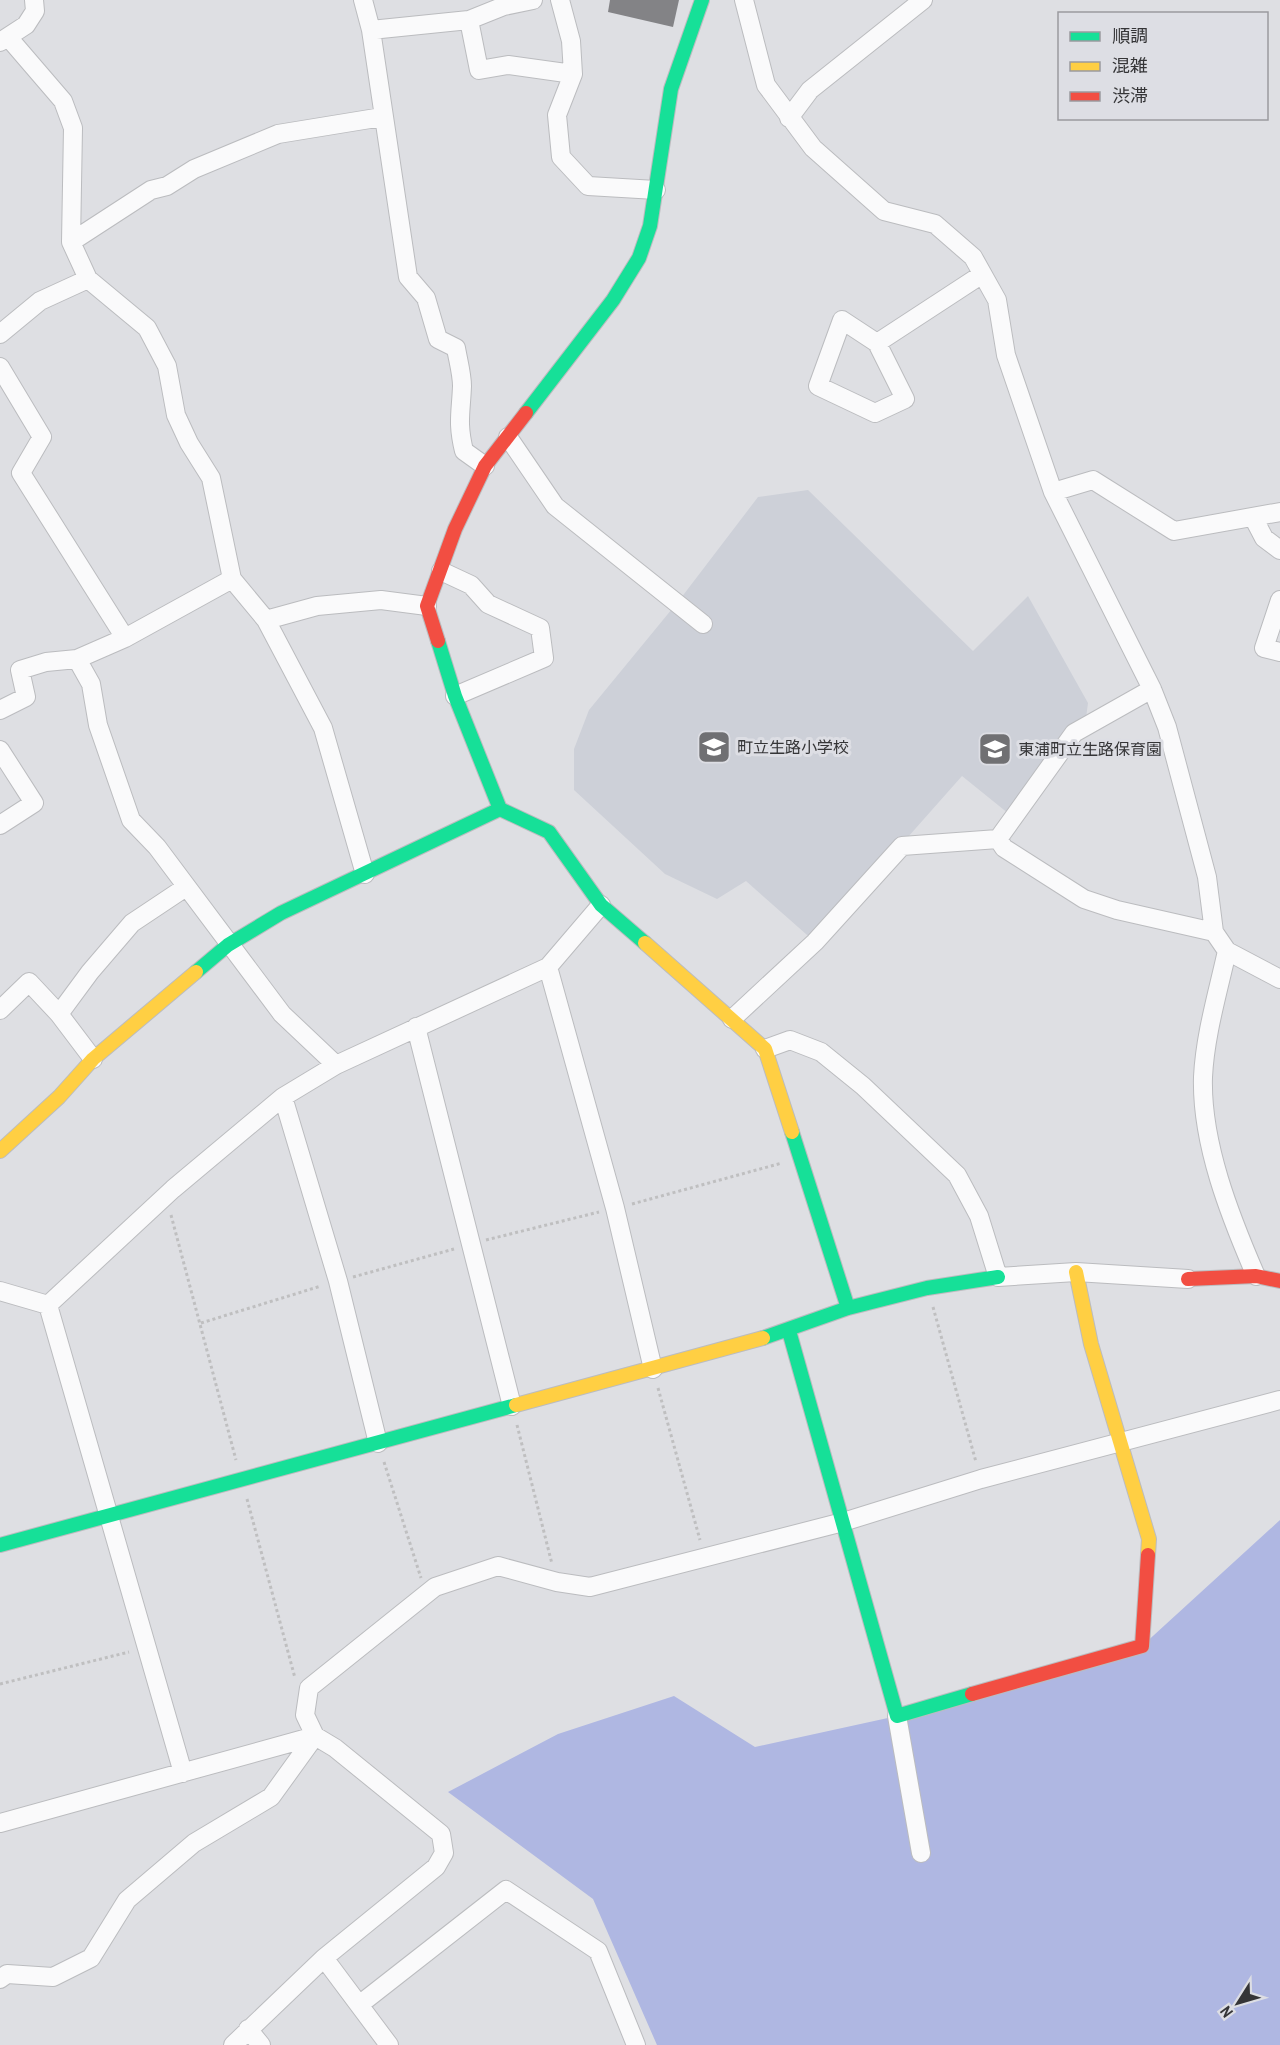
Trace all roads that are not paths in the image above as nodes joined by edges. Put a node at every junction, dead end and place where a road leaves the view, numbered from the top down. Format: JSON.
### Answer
{"nodes":[{"id":1,"x":34,"y":0,"type":"edge"},
{"id":2,"x":363,"y":0,"type":"edge"},
{"id":3,"x":533,"y":0,"type":"edge"},
{"id":4,"x":560,"y":0,"type":"edge"},
{"id":5,"x":702,"y":0,"type":"edge"},
{"id":6,"x":744,"y":0,"type":"edge"},
{"id":7,"x":923,"y":0,"type":"edge"},
{"id":8,"x":469,"y":20,"type":"junction"},
{"id":9,"x":371,"y":30,"type":"junction"},
{"id":10,"x":4,"y":40,"type":"edge"},
{"id":11,"x":573,"y":74,"type":"junction"},
{"id":12,"x":382,"y":117,"type":"junction"},
{"id":13,"x":789,"y":118,"type":"junction"},
{"id":14,"x":656,"y":190,"type":"junction"},
{"id":15,"x":71,"y":242,"type":"junction"},
{"id":16,"x":981,"y":275,"type":"junction"},
{"id":17,"x":88,"y":279,"type":"junction"},
{"id":18,"x":0,"y":334,"type":"edge"},
{"id":19,"x":877,"y":343,"type":"junction"},
{"id":20,"x":0,"y":367,"type":"edge"},
{"id":21,"x":508,"y":437,"type":"junction"},
{"id":22,"x":485,"y":466,"type":"junction"},
{"id":23,"x":1053,"y":492,"type":"junction"},
{"id":24,"x":1280,"y":512,"type":"edge"},
{"id":25,"x":1253,"y":517,"type":"junction"},
{"id":26,"x":1280,"y":550,"type":"edge"},
{"id":27,"x":441,"y":571,"type":"junction"},
{"id":28,"x":232,"y":579,"type":"junction"},
{"id":29,"x":1280,"y":600,"type":"edge"},
{"id":30,"x":427,"y":606,"type":"junction"},
{"id":31,"x":266,"y":621,"type":"junction"},
{"id":32,"x":703,"y":624,"type":"dead end"},
{"id":33,"x":124,"y":638,"type":"junction"},
{"id":34,"x":1280,"y":652,"type":"edge"},
{"id":35,"x":78,"y":659,"type":"junction"},
{"id":36,"x":1152,"y":690,"type":"junction"},
{"id":37,"x":455,"y":696,"type":"junction"},
{"id":38,"x":0,"y":710,"type":"edge"},
{"id":39,"x":0,"y":750,"type":"edge"},
{"id":40,"x":500,"y":809,"type":"junction"},
{"id":41,"x":0,"y":825,"type":"edge"},
{"id":42,"x":998,"y":839,"type":"junction"},
{"id":43,"x":365,"y":874,"type":"junction"},
{"id":44,"x":186,"y":887,"type":"junction"},
{"id":45,"x":601,"y":905,"type":"junction"},
{"id":46,"x":1214,"y":932,"type":"junction"},
{"id":47,"x":228,"y":945,"type":"junction"},
{"id":48,"x":1227,"y":951,"type":"junction"},
{"id":49,"x":548,"y":967,"type":"junction"},
{"id":50,"x":1279,"y":976,"type":"edge"},
{"id":51,"x":0,"y":1010,"type":"edge"},
{"id":52,"x":59,"y":1014,"type":"junction"},
{"id":53,"x":732,"y":1019,"type":"junction"},
{"id":54,"x":416,"y":1027,"type":"junction"},
{"id":55,"x":765,"y":1049,"type":"junction"},
{"id":56,"x":93,"y":1059,"type":"junction"},
{"id":57,"x":336,"y":1065,"type":"junction"},
{"id":58,"x":283,"y":1097,"type":"junction"},
{"id":59,"x":0,"y":1151,"type":"edge"},
{"id":60,"x":1076,"y":1272,"type":"junction"},
{"id":61,"x":1256,"y":1276,"type":"junction"},
{"id":62,"x":998,"y":1277,"type":"junction"},
{"id":63,"x":1188,"y":1279,"type":"joint"},
{"id":64,"x":1280,"y":1281,"type":"edge"},
{"id":65,"x":0,"y":1291,"type":"edge"},
{"id":66,"x":48,"y":1305,"type":"junction"},
{"id":67,"x":848,"y":1308,"type":"junction"},
{"id":68,"x":789,"y":1330,"type":"junction"},
{"id":69,"x":653,"y":1369,"type":"junction"},
{"id":70,"x":1280,"y":1400,"type":"edge"},
{"id":71,"x":512,"y":1406,"type":"junction"},
{"id":72,"x":378,"y":1443,"type":"junction"},
{"id":73,"x":1120,"y":1443,"type":"junction"},
{"id":74,"x":108,"y":1517,"type":"junction"},
{"id":75,"x":843,"y":1522,"type":"junction"},
{"id":76,"x":0,"y":1545,"type":"edge"},
{"id":77,"x":897,"y":1716,"type":"junction"},
{"id":78,"x":315,"y":1736,"type":"junction"},
{"id":79,"x":183,"y":1773,"type":"junction"},
{"id":80,"x":0,"y":1823,"type":"edge"},
{"id":81,"x":921,"y":1853,"type":"dead end"},
{"id":82,"x":324,"y":1958,"type":"junction"},
{"id":83,"x":0,"y":1979,"type":"edge"},
{"id":84,"x":359,"y":2006,"type":"junction"},
{"id":85,"x":248,"y":2029,"type":"junction"},
{"id":86,"x":233,"y":2045,"type":"edge"},
{"id":87,"x":261,"y":2045,"type":"edge"},
{"id":88,"x":389,"y":2045,"type":"edge"},
{"id":89,"x":636,"y":2045,"type":"edge"}],
"edges":[{"from":1,"to":10,"type":"street"},
{"from":2,"to":9,"type":"street"},
{"from":3,"to":8,"type":"street"},
{"from":4,"to":11,"type":"street"},
{"from":5,"to":14,"type":"street"},
{"from":6,"to":13,"type":"street"},
{"from":7,"to":13,"type":"street"},
{"from":8,"to":9,"type":"street"},
{"from":8,"to":11,"type":"street"},
{"from":9,"to":12,"type":"street"},
{"from":10,"to":15,"type":"street"},
{"from":11,"to":14,"type":"street"},
{"from":12,"to":15,"type":"street"},
{"from":12,"to":22,"type":"street"},
{"from":13,"to":16,"type":"street"},
{"from":14,"to":21,"type":"street"},
{"from":15,"to":17,"type":"street"},
{"from":16,"to":19,"type":"street"},
{"from":16,"to":23,"type":"street"},
{"from":17,"to":18,"type":"street"},
{"from":17,"to":28,"type":"street"},
{"from":19,"to":19,"type":"street"},
{"from":20,"to":33,"type":"street"},
{"from":21,"to":22,"type":"street"},
{"from":21,"to":32,"type":"street"},
{"from":22,"to":27,"type":"street"},
{"from":23,"to":25,"type":"street"},
{"from":23,"to":36,"type":"street"},
{"from":24,"to":25,"type":"street"},
{"from":25,"to":26,"type":"street"},
{"from":27,"to":30,"type":"street"},
{"from":27,"to":37,"type":"street"},
{"from":28,"to":31,"type":"street"},
{"from":28,"to":33,"type":"street"},
{"from":29,"to":34,"type":"street"},
{"from":30,"to":31,"type":"street"},
{"from":30,"to":37,"type":"street"},
{"from":31,"to":43,"type":"street"},
{"from":33,"to":35,"type":"street"},
{"from":35,"to":38,"type":"street"},
{"from":35,"to":44,"type":"street"},
{"from":36,"to":42,"type":"street"},
{"from":36,"to":46,"type":"street"},
{"from":37,"to":40,"type":"street"},
{"from":39,"to":41,"type":"street"},
{"from":40,"to":43,"type":"street"},
{"from":40,"to":45,"type":"street"},
{"from":42,"to":46,"type":"street"},
{"from":42,"to":53,"type":"street"},
{"from":43,"to":47,"type":"street"},
{"from":44,"to":47,"type":"street"},
{"from":44,"to":52,"type":"street"},
{"from":45,"to":49,"type":"street"},
{"from":45,"to":53,"type":"street"},
{"from":46,"to":48,"type":"street"},
{"from":47,"to":56,"type":"street"},
{"from":47,"to":57,"type":"street"},
{"from":48,"to":50,"type":"street"},
{"from":48,"to":61,"type":"street"},
{"from":49,"to":54,"type":"street"},
{"from":49,"to":69,"type":"street"},
{"from":51,"to":52,"type":"street"},
{"from":52,"to":56,"type":"street"},
{"from":53,"to":55,"type":"street"},
{"from":54,"to":57,"type":"street"},
{"from":54,"to":71,"type":"street"},
{"from":55,"to":62,"type":"street"},
{"from":55,"to":67,"type":"street"},
{"from":56,"to":59,"type":"street"},
{"from":57,"to":58,"type":"street"},
{"from":58,"to":66,"type":"street"},
{"from":58,"to":72,"type":"street"},
{"from":60,"to":62,"type":"street"},
{"from":60,"to":63,"type":"street"},
{"from":60,"to":73,"type":"street"},
{"from":61,"to":63,"type":"street"},
{"from":61,"to":64,"type":"street"},
{"from":62,"to":67,"type":"street"},
{"from":65,"to":66,"type":"street"},
{"from":66,"to":74,"type":"street"},
{"from":67,"to":68,"type":"street"},
{"from":68,"to":69,"type":"street"},
{"from":68,"to":75,"type":"street"},
{"from":69,"to":71,"type":"street"},
{"from":70,"to":73,"type":"street"},
{"from":71,"to":72,"type":"street"},
{"from":72,"to":74,"type":"street"},
{"from":73,"to":75,"type":"street"},
{"from":73,"to":77,"type":"street"},
{"from":74,"to":76,"type":"street"},
{"from":74,"to":79,"type":"street"},
{"from":75,"to":77,"type":"street"},
{"from":75,"to":78,"type":"street"},
{"from":77,"to":81,"type":"street"},
{"from":78,"to":79,"type":"street"},
{"from":78,"to":82,"type":"street"},
{"from":78,"to":83,"type":"street"},
{"from":79,"to":80,"type":"street"},
{"from":82,"to":84,"type":"street"},
{"from":82,"to":85,"type":"street"},
{"from":84,"to":88,"type":"street"},
{"from":84,"to":89,"type":"street"},
{"from":85,"to":86,"type":"street"},
{"from":85,"to":87,"type":"street"}]}
